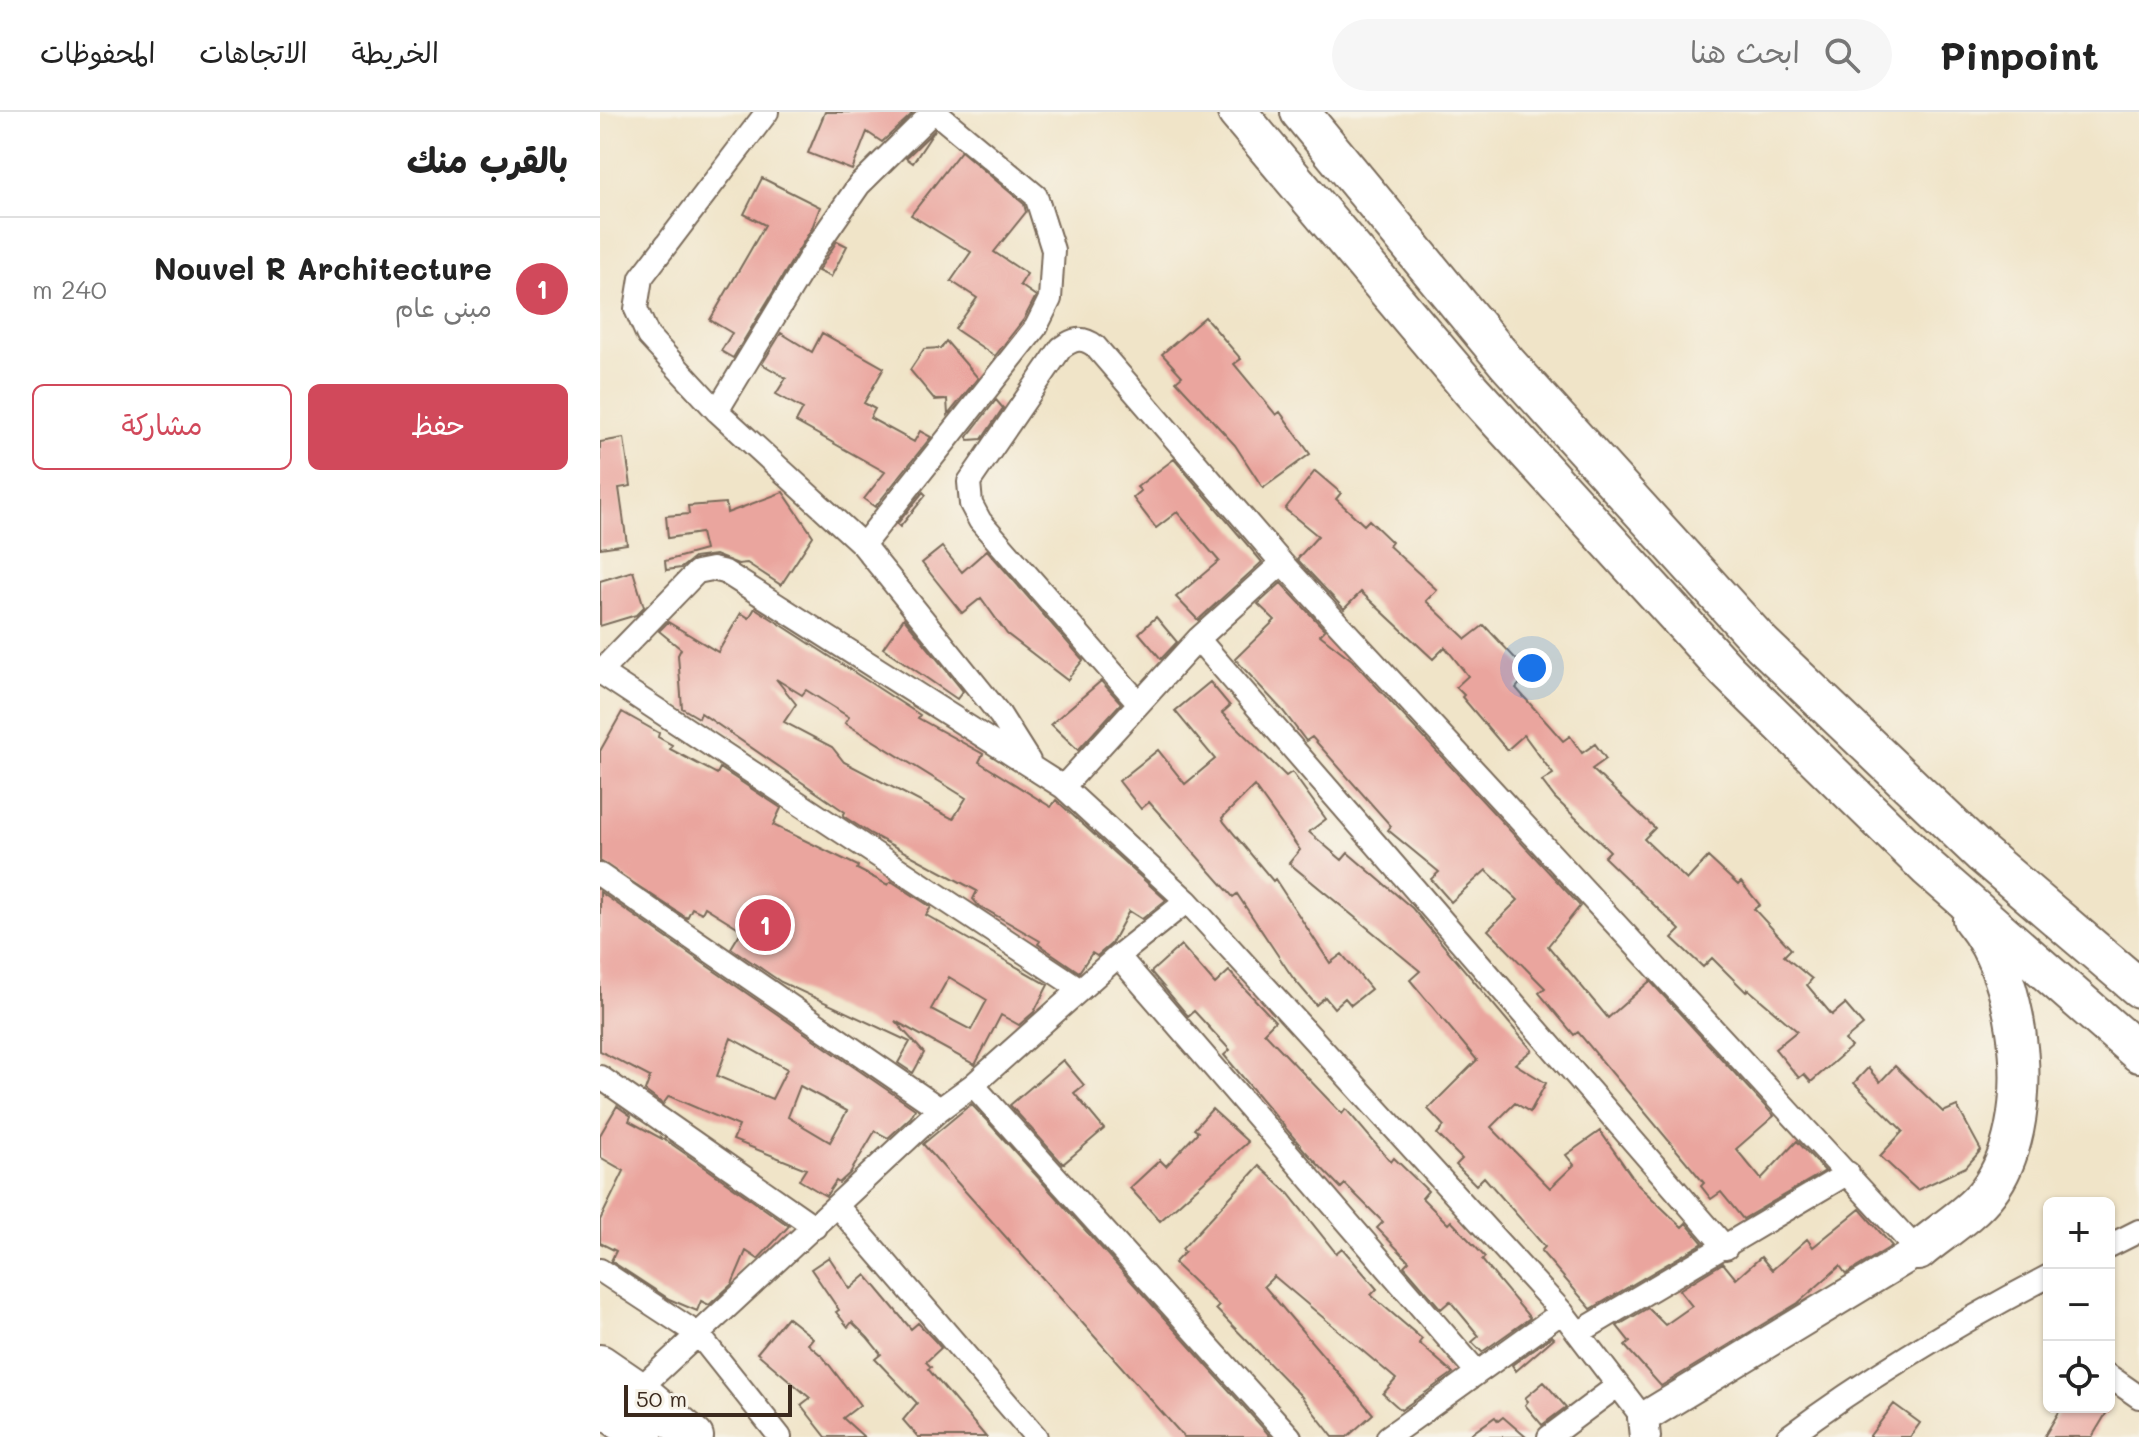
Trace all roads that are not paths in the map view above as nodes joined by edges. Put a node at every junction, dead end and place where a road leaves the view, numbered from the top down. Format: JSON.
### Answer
{"nodes":[{"id":1,"x":767,"y":112,"type":"edge"},
{"id":2,"x":934,"y":112,"type":"edge"},
{"id":3,"x":1237,"y":112,"type":"edge"},
{"id":4,"x":1300,"y":112,"type":"edge"},
{"id":5,"x":717,"y":411,"type":"junction"},
{"id":6,"x":863,"y":545,"type":"junction"},
{"id":7,"x":1282,"y":563,"type":"junction"},
{"id":8,"x":1198,"y":639,"type":"junction"},
{"id":9,"x":600,"y":672,"type":"edge"},
{"id":10,"x":1139,"y":703,"type":"junction"},
{"id":11,"x":1033,"y":768,"type":"junction"},
{"id":12,"x":1063,"y":787,"type":"junction"},
{"id":13,"x":1928,"y":868,"type":"junction"},
{"id":14,"x":600,"y":875,"type":"edge"},
{"id":15,"x":1187,"y":901,"type":"junction"},
{"id":16,"x":1118,"y":956,"type":"junction"},
{"id":17,"x":2139,"y":988,"type":"edge"},
{"id":18,"x":1080,"y":989,"type":"junction"},
{"id":19,"x":2139,"y":1053,"type":"edge"},
{"id":20,"x":600,"y":1077,"type":"edge"},
{"id":21,"x":973,"y":1085,"type":"junction"},
{"id":22,"x":940,"y":1109,"type":"junction"},
{"id":23,"x":1848,"y":1173,"type":"junction"},
{"id":24,"x":837,"y":1206,"type":"junction"},
{"id":25,"x":815,"y":1227,"type":"junction"},
{"id":26,"x":2139,"y":1231,"type":"edge"},
{"id":27,"x":2115,"y":1243,"type":"edge"},
{"id":28,"x":1726,"y":1248,"type":"junction"},
{"id":29,"x":1918,"y":1251,"type":"junction"},
{"id":30,"x":600,"y":1270,"type":"edge"},
{"id":31,"x":2043,"y":1279,"type":"edge"},
{"id":32,"x":1562,"y":1312,"type":"junction"},
{"id":33,"x":1578,"y":1333,"type":"junction"},
{"id":34,"x":699,"y":1335,"type":"junction"},
{"id":35,"x":600,"y":1364,"type":"edge"},
{"id":36,"x":1477,"y":1372,"type":"junction"},
{"id":37,"x":2115,"y":1380,"type":"edge"},
{"id":38,"x":1617,"y":1386,"type":"junction"},
{"id":39,"x":638,"y":1390,"type":"junction"},
{"id":40,"x":2139,"y":1397,"type":"edge"},
{"id":41,"x":600,"y":1405,"type":"edge"},
{"id":42,"x":1644,"y":1427,"type":"edge"},
{"id":43,"x":643,"y":1437,"type":"edge"},
{"id":44,"x":694,"y":1437,"type":"edge"},
{"id":45,"x":780,"y":1437,"type":"edge"},
{"id":46,"x":1036,"y":1437,"type":"edge"},
{"id":47,"x":1290,"y":1437,"type":"edge"},
{"id":48,"x":1388,"y":1437,"type":"edge"},
{"id":49,"x":1549,"y":1437,"type":"edge"},
{"id":50,"x":1788,"y":1437,"type":"edge"}],
"edges":[{"from":1,"to":5,"type":"street"},
{"from":2,"to":5,"type":"street"},
{"from":2,"to":6,"type":"street"},
{"from":3,"to":13,"type":"highway"},
{"from":4,"to":17,"type":"highway"},
{"from":5,"to":6,"type":"street"},
{"from":6,"to":11,"type":"street"},
{"from":7,"to":8,"type":"street"},
{"from":7,"to":10,"type":"street"},
{"from":7,"to":23,"type":"street"},
{"from":8,"to":10,"type":"street"},
{"from":8,"to":28,"type":"street"},
{"from":9,"to":11,"type":"street"},
{"from":9,"to":18,"type":"street"},
{"from":10,"to":12,"type":"street"},
{"from":11,"to":12,"type":"street"},
{"from":12,"to":15,"type":"street"},
{"from":13,"to":19,"type":"highway"},
{"from":13,"to":29,"type":"highway"},
{"from":14,"to":22,"type":"street"},
{"from":15,"to":16,"type":"street"},
{"from":15,"to":32,"type":"street"},
{"from":16,"to":18,"type":"street"},
{"from":16,"to":36,"type":"street"},
{"from":18,"to":21,"type":"street"},
{"from":20,"to":25,"type":"street"},
{"from":21,"to":22,"type":"street"},
{"from":21,"to":47,"type":"street"},
{"from":22,"to":24,"type":"street"},
{"from":23,"to":28,"type":"street"},
{"from":23,"to":29,"type":"street"},
{"from":24,"to":25,"type":"street"},
{"from":24,"to":46,"type":"street"},
{"from":25,"to":34,"type":"street"},
{"from":26,"to":27,"type":"street"},
{"from":28,"to":33,"type":"street"},
{"from":29,"to":42,"type":"street"},
{"from":30,"to":34,"type":"street"},
{"from":31,"to":50,"type":"street"},
{"from":32,"to":33,"type":"street"},
{"from":32,"to":36,"type":"street"},
{"from":33,"to":38,"type":"street"},
{"from":34,"to":39,"type":"street"},
{"from":34,"to":45,"type":"street"},
{"from":35,"to":39,"type":"highway"},
{"from":36,"to":48,"type":"street"},
{"from":37,"to":40,"type":"street"},
{"from":38,"to":42,"type":"street"},
{"from":38,"to":49,"type":"street"},
{"from":39,"to":44,"type":"highway"},
{"from":41,"to":43,"type":"highway"}]}
